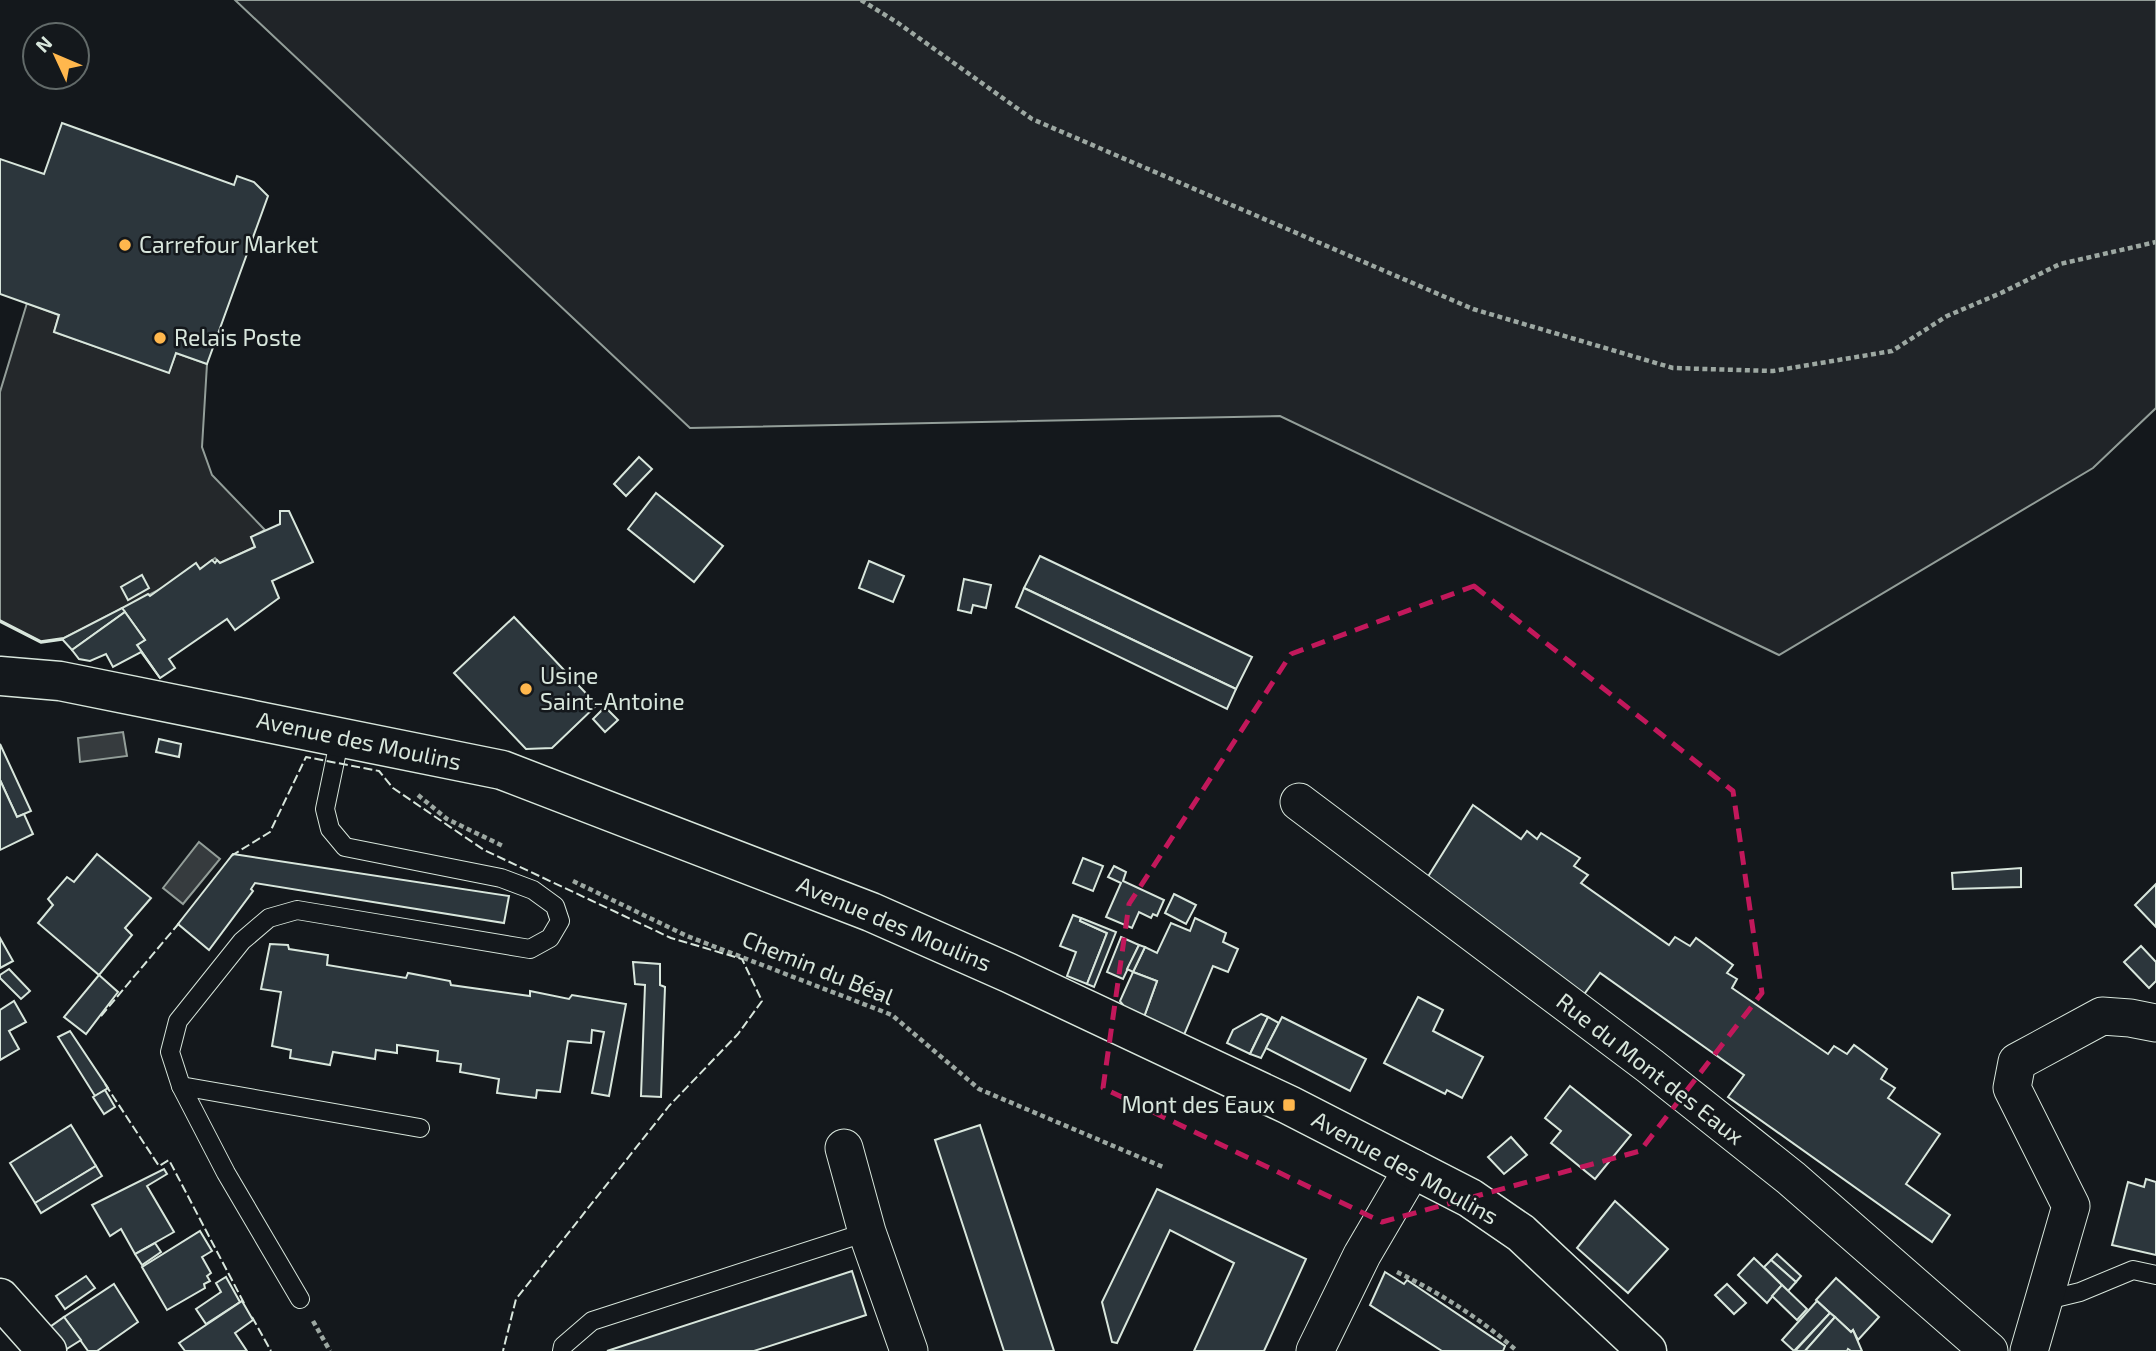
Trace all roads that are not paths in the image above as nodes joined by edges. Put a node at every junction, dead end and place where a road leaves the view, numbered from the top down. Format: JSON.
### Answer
{"nodes":[{"id":1,"x":0,"y":648,"type":"edge"},
{"id":2,"x":0,"y":676,"type":"edge"},
{"id":3,"x":60,"y":681,"type":"junction"},
{"id":4,"x":340,"y":737,"type":"junction"},
{"id":5,"x":1299,"y":802,"type":"dead end"},
{"id":6,"x":2156,"y":1023,"type":"edge"},
{"id":7,"x":181,"y":1086,"type":"junction"},
{"id":8,"x":420,"y":1128,"type":"dead end"},
{"id":9,"x":844,"y":1148,"type":"dead end"},
{"id":10,"x":1413,"y":1168,"type":"junction"},
{"id":11,"x":867,"y":1232,"type":"junction"},
{"id":12,"x":2156,"y":1275,"type":"edge"},
{"id":13,"x":0,"y":1298,"type":"edge"},
{"id":14,"x":300,"y":1300,"type":"dead end"},
{"id":15,"x":2043,"y":1301,"type":"junction"},
{"id":16,"x":47,"y":1351,"type":"edge"},
{"id":17,"x":562,"y":1351,"type":"edge"},
{"id":18,"x":909,"y":1351,"type":"edge"},
{"id":19,"x":1315,"y":1351,"type":"edge"},
{"id":20,"x":1647,"y":1351,"type":"edge"},
{"id":21,"x":1989,"y":1351,"type":"edge"},
{"id":22,"x":2029,"y":1351,"type":"edge"}],
"edges":[{"from":1,"to":3,"type":"main road","name":"Avenue des Moulins"},
{"from":2,"to":3,"type":"main road","name":"Avenue des Moulins"},
{"from":3,"to":4,"type":"main road","name":"Avenue des Moulins"},
{"from":4,"to":7,"type":"lane"},
{"from":4,"to":10,"type":"main road","name":"Avenue des Moulins"},
{"from":5,"to":21,"type":"street","name":"Rue du Mont des Eaux"},
{"from":6,"to":15,"type":"street"},
{"from":7,"to":8,"type":"lane"},
{"from":7,"to":14,"type":"lane"},
{"from":9,"to":11,"type":"street"},
{"from":10,"to":19,"type":"street"},
{"from":10,"to":20,"type":"main road","name":"Avenue des Moulins"},
{"from":11,"to":17,"type":"lane"},
{"from":11,"to":18,"type":"street"},
{"from":12,"to":15,"type":"lane"},
{"from":13,"to":16,"type":"main road"},
{"from":15,"to":22,"type":"street"}]}
